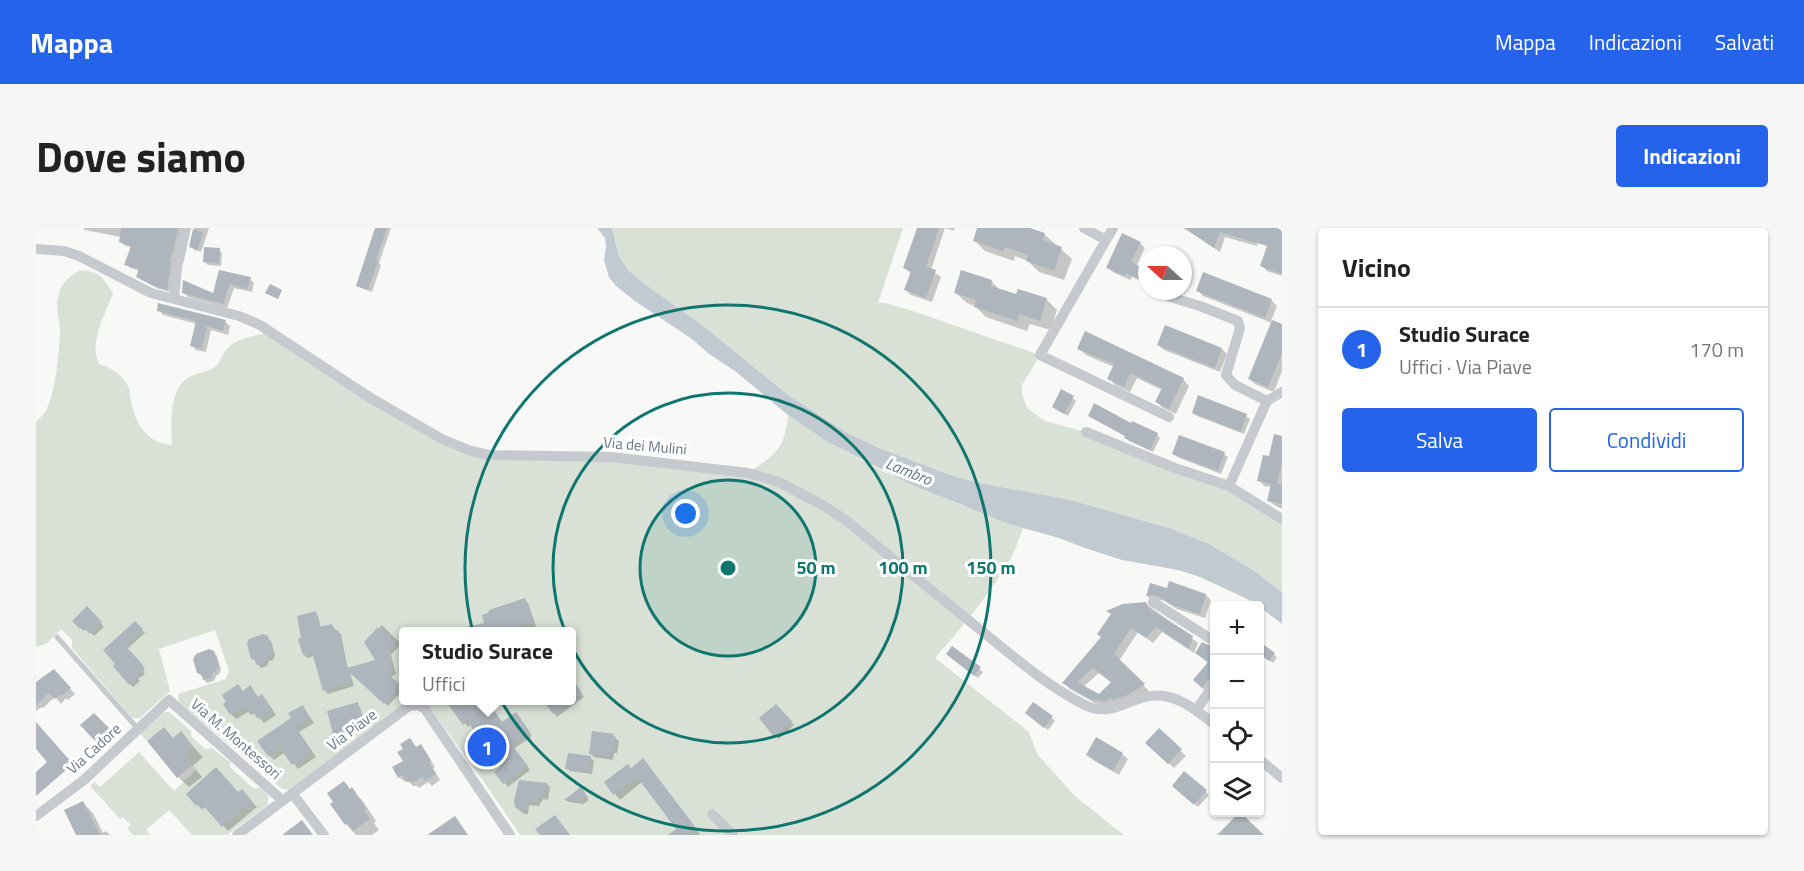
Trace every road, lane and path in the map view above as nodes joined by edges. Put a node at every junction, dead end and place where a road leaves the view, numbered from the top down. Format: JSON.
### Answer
{"nodes":[{"id":1,"x":186,"y":228,"type":"edge"},
{"id":2,"x":1084,"y":228,"type":"edge"},
{"id":3,"x":1113,"y":228,"type":"edge"},
{"id":4,"x":1106,"y":240,"type":"junction"},
{"id":5,"x":36,"y":249,"type":"edge"},
{"id":6,"x":174,"y":300,"type":"junction"},
{"id":7,"x":1180,"y":300,"type":"edge"},
{"id":8,"x":1282,"y":392,"type":"edge"},
{"id":9,"x":1267,"y":401,"type":"junction"},
{"id":10,"x":1169,"y":417,"type":"dead end"},
{"id":11,"x":1086,"y":432,"type":"dead end"},
{"id":12,"x":1229,"y":486,"type":"junction"},
{"id":13,"x":1282,"y":519,"type":"edge"},
{"id":14,"x":1153,"y":602,"type":"dead end"},
{"id":15,"x":57,"y":637,"type":"dead end"},
{"id":16,"x":1210,"y":638,"type":"edge"},
{"id":17,"x":1210,"y":692,"type":"edge"},
{"id":18,"x":169,"y":700,"type":"joint"},
{"id":19,"x":1196,"y":710,"type":"junction"},
{"id":20,"x":1210,"y":720,"type":"edge"},
{"id":21,"x":138,"y":729,"type":"junction"},
{"id":22,"x":1264,"y":763,"type":"edge"},
{"id":23,"x":1282,"y":778,"type":"edge"},
{"id":24,"x":287,"y":797,"type":"junction"},
{"id":25,"x":712,"y":814,"type":"dead end"},
{"id":26,"x":36,"y":816,"type":"edge"},
{"id":27,"x":237,"y":835,"type":"edge"},
{"id":28,"x":324,"y":835,"type":"edge"},
{"id":29,"x":510,"y":835,"type":"edge"},
{"id":30,"x":733,"y":835,"type":"edge"}],
"edges":[{"from":1,"to":6,"type":"street"},
{"from":2,"to":4,"type":"street"},
{"from":3,"to":4,"type":"street"},
{"from":4,"to":10,"type":"street"},
{"from":5,"to":6,"type":"street","name":"Via dei Mulini"},
{"from":6,"to":19,"type":"street","name":"Via dei Mulini"},
{"from":7,"to":9,"type":"street"},
{"from":8,"to":9,"type":"street"},
{"from":9,"to":12,"type":"street"},
{"from":11,"to":12,"type":"street"},
{"from":12,"to":13,"type":"street"},
{"from":14,"to":16,"type":"street"},
{"from":15,"to":21,"type":"lane"},
{"from":17,"to":19,"type":"street"},
{"from":18,"to":21,"type":"street","name":"Via Cadore"},
{"from":18,"to":24,"type":"street","name":"Via M. Montessori"},
{"from":19,"to":20,"type":"street","name":"Via dei Mulini"},
{"from":21,"to":26,"type":"street","name":"Via Cadore"},
{"from":22,"to":23,"type":"street"},
{"from":24,"to":27,"type":"street","name":"Via Piave"},
{"from":24,"to":28,"type":"street"},
{"from":24,"to":29,"type":"street","name":"Via Piave"},
{"from":25,"to":30,"type":"street"}]}
